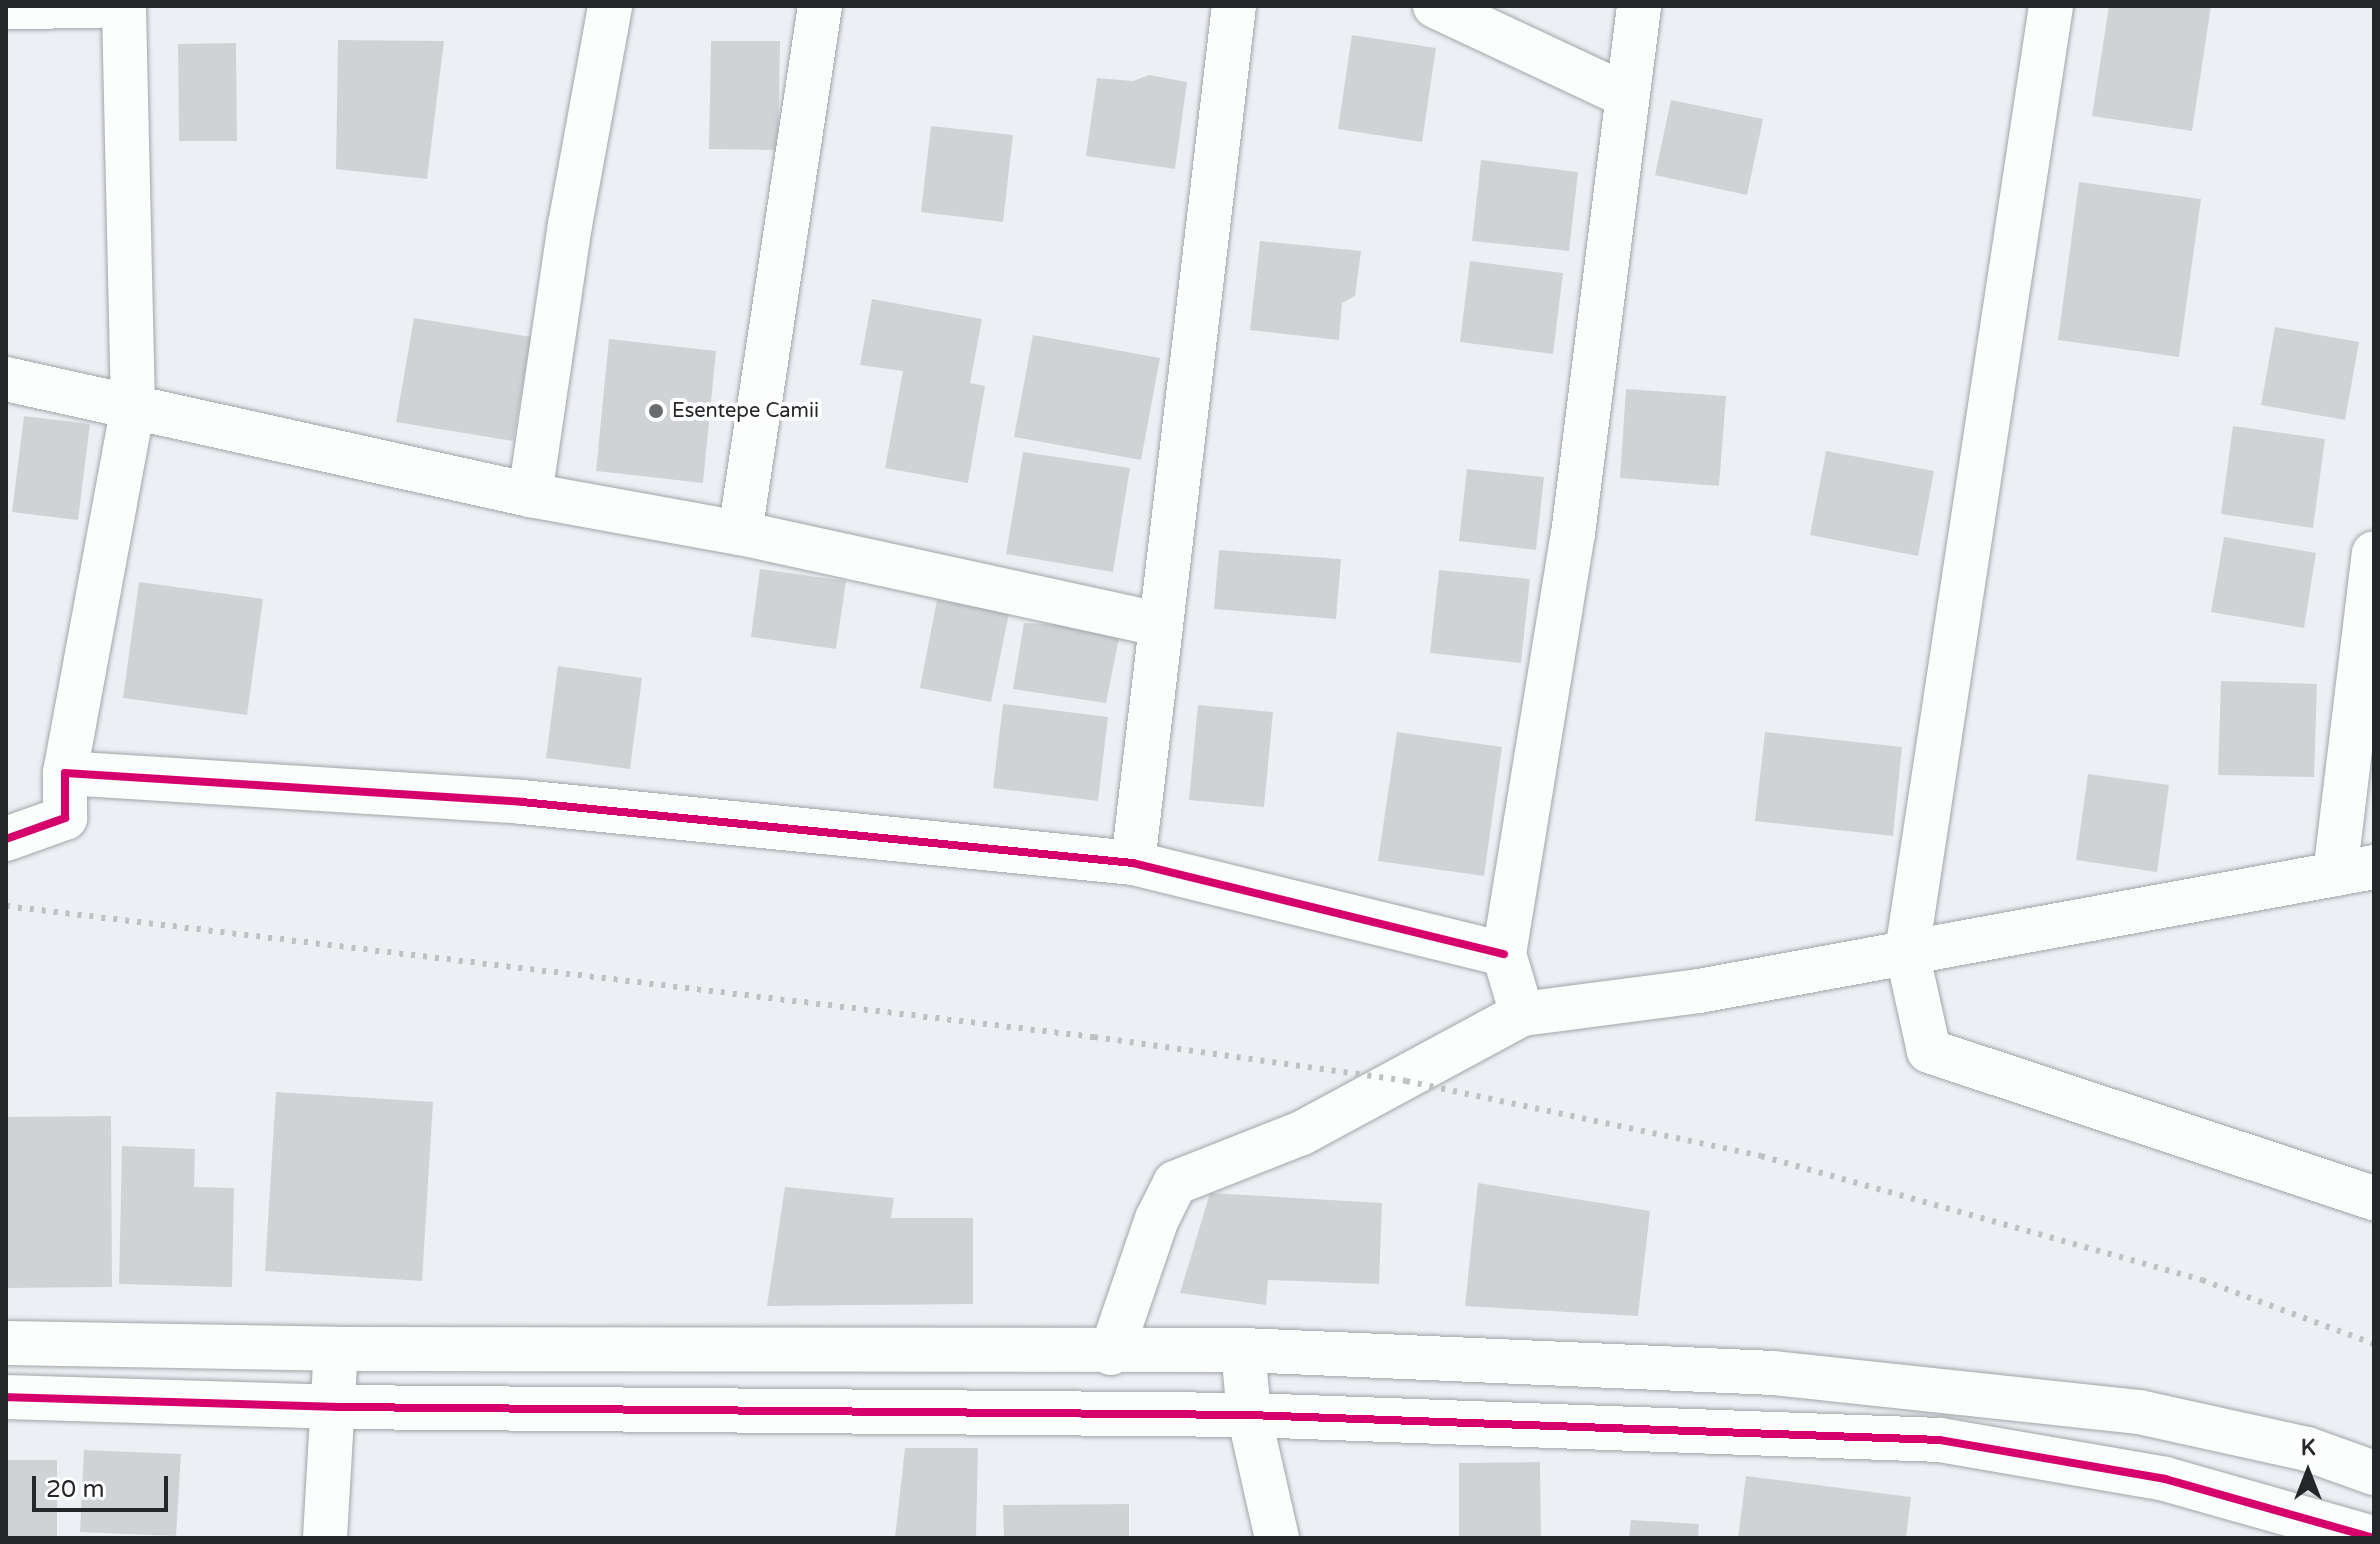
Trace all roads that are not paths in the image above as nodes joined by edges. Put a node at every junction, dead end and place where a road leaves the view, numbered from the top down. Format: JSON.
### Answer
{"nodes":[{"id":1,"x":99,"y":6,"type":"edge"},
{"id":2,"x":124,"y":6,"type":"edge"},
{"id":3,"x":610,"y":6,"type":"edge"},
{"id":4,"x":820,"y":6,"type":"edge"},
{"id":5,"x":1234,"y":6,"type":"edge"},
{"id":6,"x":1435,"y":6,"type":"edge"},
{"id":7,"x":1639,"y":6,"type":"edge"},
{"id":8,"x":2051,"y":6,"type":"edge"},
{"id":9,"x":6,"y":7,"type":"edge"},
{"id":10,"x":1627,"y":96,"type":"junction"},
{"id":11,"x":6,"y":379,"type":"edge"},
{"id":12,"x":133,"y":406,"type":"junction"},
{"id":13,"x":530,"y":495,"type":"junction"},
{"id":14,"x":740,"y":533,"type":"junction"},
{"id":15,"x":2374,"y":553,"type":"edge"},
{"id":16,"x":1158,"y":624,"type":"junction"},
{"id":17,"x":65,"y":773,"type":"junction"},
{"id":18,"x":6,"y":839,"type":"edge"},
{"id":19,"x":1133,"y":863,"type":"junction"},
{"id":20,"x":2354,"y":870,"type":"edge"},
{"id":21,"x":1907,"y":952,"type":"junction"},
{"id":22,"x":1504,"y":954,"type":"junction"},
{"id":23,"x":1522,"y":1014,"type":"junction"},
{"id":24,"x":2374,"y":1198,"type":"edge"},
{"id":25,"x":6,"y":1343,"type":"edge"},
{"id":26,"x":336,"y":1349,"type":"junction"},
{"id":27,"x":1243,"y":1350,"type":"junction"},
{"id":28,"x":1111,"y":1353,"type":"junction"},
{"id":29,"x":6,"y":1397,"type":"edge"},
{"id":30,"x":336,"y":1407,"type":"junction"},
{"id":31,"x":1249,"y":1415,"type":"junction"},
{"id":32,"x":2374,"y":1473,"type":"edge"},
{"id":33,"x":325,"y":1538,"type":"edge"},
{"id":34,"x":1277,"y":1538,"type":"edge"},
{"id":35,"x":2373,"y":1538,"type":"edge"}],
"edges":[{"from":1,"to":9,"type":"street"},
{"from":2,"to":12,"type":"street"},
{"from":3,"to":13,"type":"street"},
{"from":4,"to":14,"type":"street"},
{"from":5,"to":16,"type":"street"},
{"from":6,"to":10,"type":"street"},
{"from":7,"to":10,"type":"street"},
{"from":8,"to":21,"type":"street"},
{"from":10,"to":22,"type":"street"},
{"from":11,"to":12,"type":"street"},
{"from":12,"to":13,"type":"street"},
{"from":12,"to":17,"type":"street"},
{"from":13,"to":14,"type":"street"},
{"from":14,"to":16,"type":"street"},
{"from":15,"to":20,"type":"street"},
{"from":16,"to":19,"type":"street"},
{"from":17,"to":18,"type":"street"},
{"from":17,"to":19,"type":"street"},
{"from":19,"to":22,"type":"street"},
{"from":20,"to":21,"type":"street"},
{"from":21,"to":23,"type":"street"},
{"from":21,"to":24,"type":"street"},
{"from":22,"to":23,"type":"street"},
{"from":23,"to":28,"type":"street"},
{"from":25,"to":26,"type":"street"},
{"from":26,"to":28,"type":"street"},
{"from":26,"to":30,"type":"street"},
{"from":27,"to":28,"type":"street"},
{"from":27,"to":31,"type":"street"},
{"from":27,"to":32,"type":"street"},
{"from":29,"to":30,"type":"street"},
{"from":30,"to":31,"type":"street"},
{"from":30,"to":33,"type":"street"},
{"from":31,"to":34,"type":"street"},
{"from":31,"to":35,"type":"street"}]}
